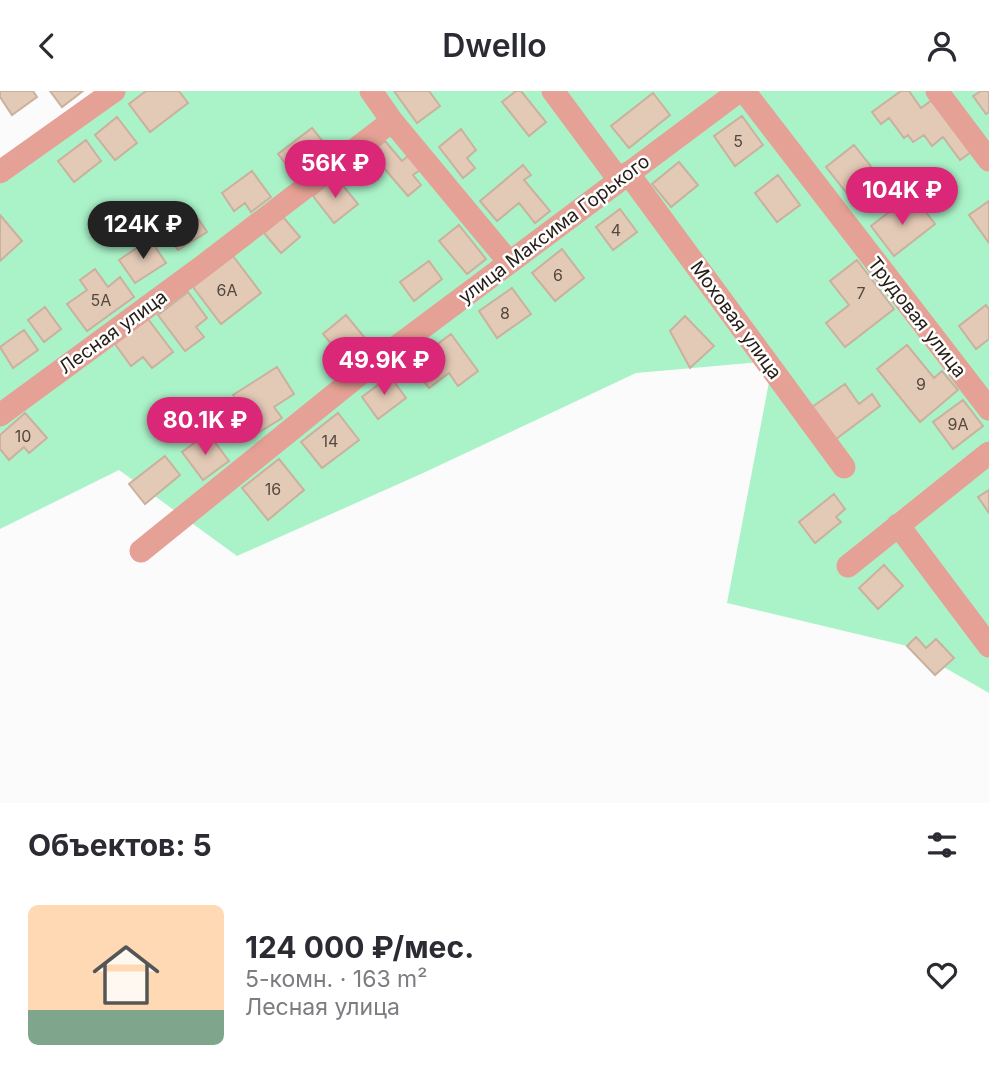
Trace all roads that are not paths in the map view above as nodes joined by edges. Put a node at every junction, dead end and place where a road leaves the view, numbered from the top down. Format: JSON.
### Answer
{"nodes":[{"id":1,"x":114,"y":91,"type":"edge"},
{"id":2,"x":371,"y":91,"type":"edge"},
{"id":3,"x":553,"y":91,"type":"edge"},
{"id":4,"x":742,"y":91,"type":"edge"},
{"id":5,"x":937,"y":91,"type":"edge"},
{"id":6,"x":392,"y":121,"type":"junction"},
{"id":7,"x":989,"y":160,"type":"edge"},
{"id":8,"x":0,"y":172,"type":"edge"},
{"id":9,"x":624,"y":176,"type":"junction"},
{"id":10,"x":509,"y":262,"type":"junction"},
{"id":11,"x":989,"y":409,"type":"edge"},
{"id":12,"x":0,"y":415,"type":"edge"},
{"id":13,"x":989,"y":453,"type":"edge"},
{"id":14,"x":844,"y":467,"type":"dead end"},
{"id":15,"x":898,"y":525,"type":"junction"},
{"id":16,"x":141,"y":551,"type":"dead end"},
{"id":17,"x":848,"y":566,"type":"dead end"},
{"id":18,"x":989,"y":646,"type":"edge"}],
"edges":[{"from":1,"to":8,"type":"street"},
{"from":2,"to":6,"type":"street"},
{"from":3,"to":9,"type":"street","name":"Моховая улица"},
{"from":4,"to":9,"type":"street","name":"улица Максима Горького"},
{"from":4,"to":11,"type":"street","name":"Трудовая улица"},
{"from":5,"to":7,"type":"street"},
{"from":6,"to":10,"type":"street"},
{"from":6,"to":12,"type":"street","name":"Лесная улица"},
{"from":9,"to":10,"type":"street","name":"улица Максима Горького"},
{"from":9,"to":14,"type":"street","name":"Моховая улица"},
{"from":10,"to":16,"type":"street","name":"улица Максима Горького"},
{"from":13,"to":15,"type":"street"},
{"from":15,"to":17,"type":"street"},
{"from":15,"to":18,"type":"street"}]}
